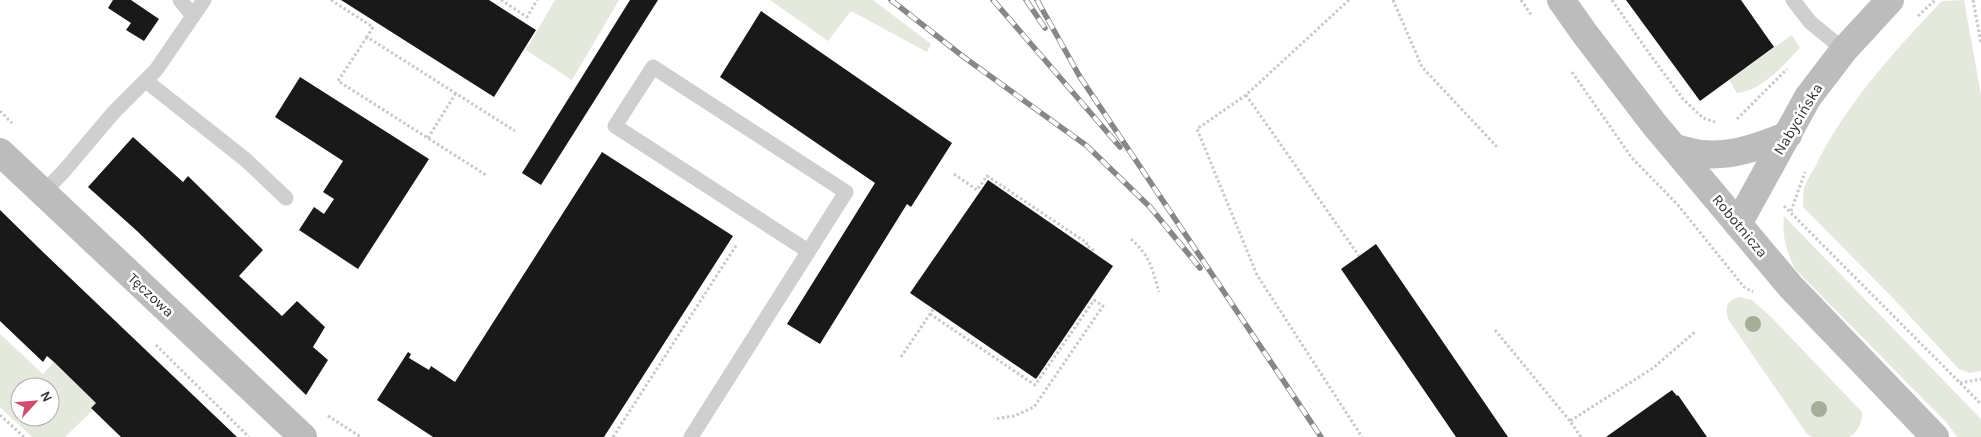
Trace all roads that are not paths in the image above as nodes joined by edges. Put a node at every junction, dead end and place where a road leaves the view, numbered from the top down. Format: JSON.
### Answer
{"nodes":[{"id":1,"x":180,"y":0,"type":"edge"},
{"id":2,"x":204,"y":0,"type":"edge"},
{"id":3,"x":1562,"y":0,"type":"edge"},
{"id":4,"x":1793,"y":0,"type":"edge"},
{"id":5,"x":1890,"y":0,"type":"edge"},
{"id":6,"x":193,"y":16,"type":"junction"},
{"id":7,"x":1844,"y":50,"type":"junction"},
{"id":8,"x":146,"y":81,"type":"junction"},
{"id":9,"x":1788,"y":134,"type":"junction"},
{"id":10,"x":1675,"y":148,"type":"junction"},
{"id":11,"x":0,"y":152,"type":"edge"},
{"id":12,"x":43,"y":193,"type":"junction"},
{"id":13,"x":286,"y":198,"type":"dead end"},
{"id":14,"x":1738,"y":224,"type":"junction"},
{"id":15,"x":808,"y":251,"type":"junction"},
{"id":16,"x":303,"y":437,"type":"edge"},
{"id":17,"x":691,"y":437,"type":"edge"},
{"id":18,"x":1935,"y":437,"type":"edge"}],
"edges":[{"from":1,"to":6,"type":"lane"},
{"from":2,"to":6,"type":"lane"},
{"from":3,"to":10,"type":"street","name":"Robotnicza"},
{"from":4,"to":7,"type":"lane"},
{"from":5,"to":7,"type":"street","name":"Nabycińska"},
{"from":6,"to":8,"type":"lane"},
{"from":7,"to":9,"type":"street","name":"Nabycińska"},
{"from":8,"to":12,"type":"lane"},
{"from":8,"to":13,"type":"lane"},
{"from":9,"to":10,"type":"street"},
{"from":9,"to":14,"type":"street","name":"Nabycińska"},
{"from":10,"to":14,"type":"street","name":"Robotnicza"},
{"from":11,"to":12,"type":"street","name":"Tęczowa"},
{"from":12,"to":16,"type":"street","name":"Tęczowa"},
{"from":14,"to":18,"type":"street","name":"Robotnicza"},
{"from":15,"to":15,"type":"lane"},
{"from":15,"to":17,"type":"lane"}]}
